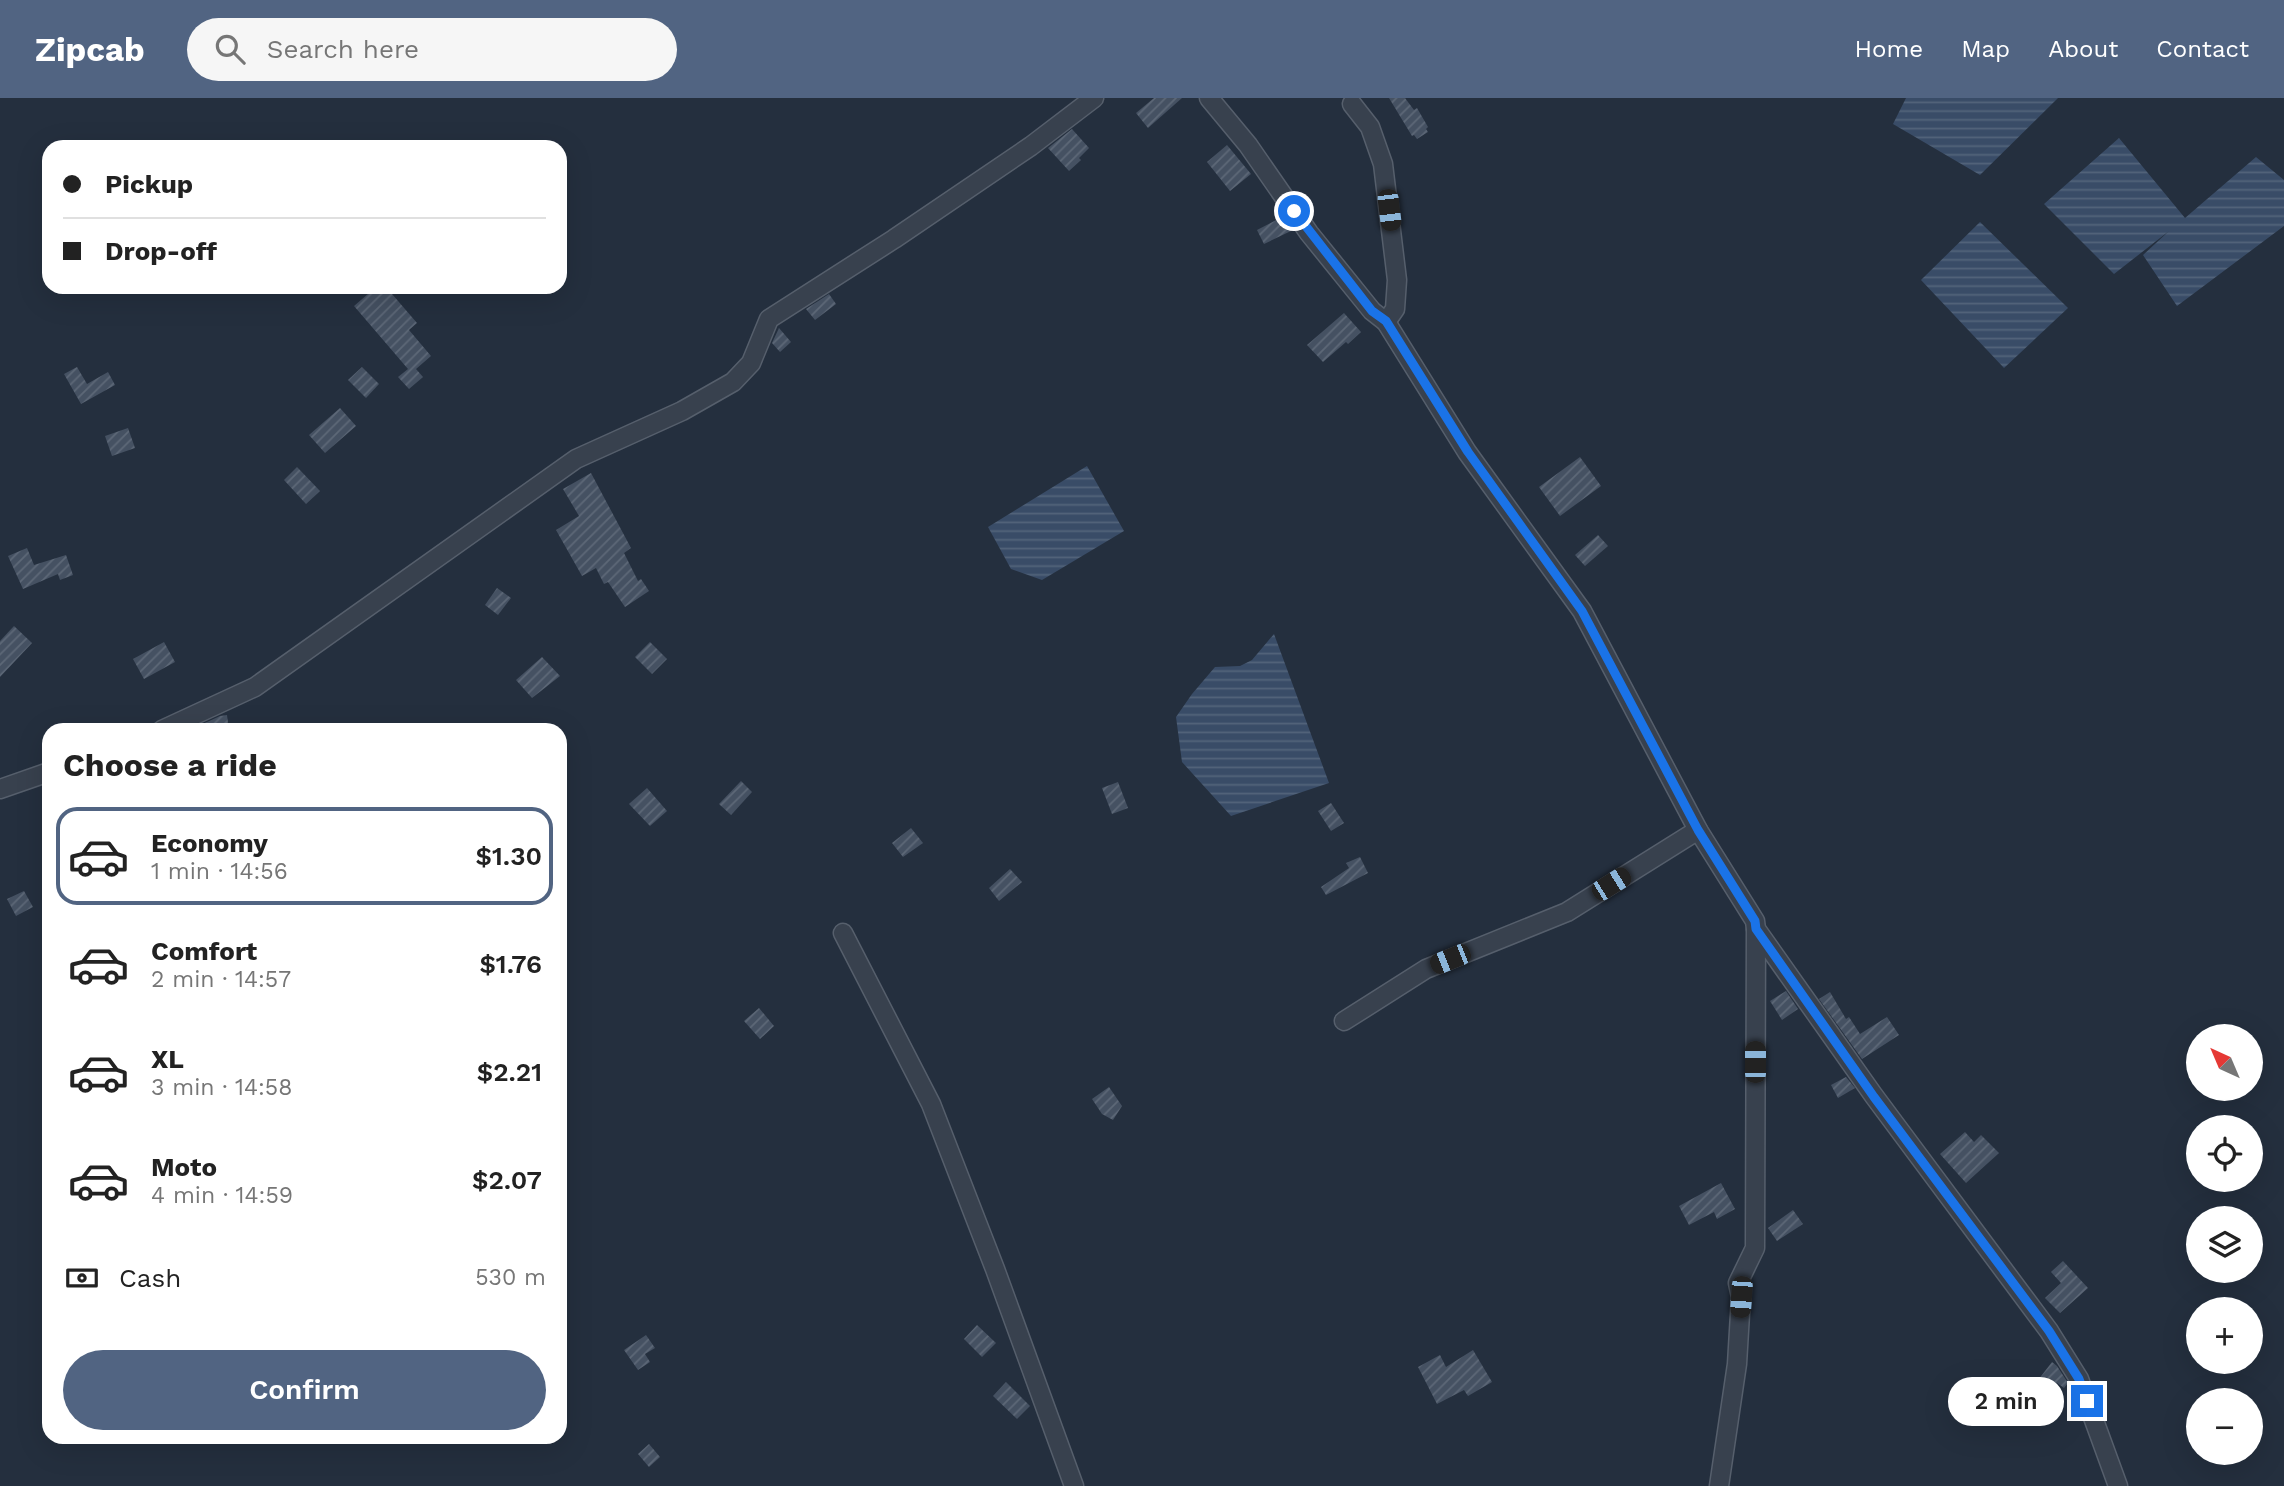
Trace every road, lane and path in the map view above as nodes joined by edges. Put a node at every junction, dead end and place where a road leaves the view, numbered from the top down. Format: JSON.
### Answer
{"nodes":[{"id":1,"x":1094,"y":98,"type":"edge"},
{"id":2,"x":1209,"y":98,"type":"edge"},
{"id":3,"x":1352,"y":104,"type":"dead end"},
{"id":4,"x":1386,"y":321,"type":"junction"},
{"id":5,"x":178,"y":723,"type":"edge"},
{"id":6,"x":42,"y":774,"type":"edge"},
{"id":7,"x":0,"y":789,"type":"edge"},
{"id":8,"x":1698,"y":830,"type":"junction"},
{"id":9,"x":1756,"y":929,"type":"junction"},
{"id":10,"x":843,"y":933,"type":"dead end"},
{"id":11,"x":1344,"y":1021,"type":"dead end"},
{"id":12,"x":1074,"y":1486,"type":"edge"},
{"id":13,"x":1719,"y":1486,"type":"edge"},
{"id":14,"x":2118,"y":1486,"type":"edge"}],
"edges":[{"from":1,"to":5,"type":"street"},
{"from":2,"to":4,"type":"street"},
{"from":3,"to":4,"type":"street"},
{"from":4,"to":8,"type":"street"},
{"from":6,"to":7,"type":"street"},
{"from":8,"to":9,"type":"street"},
{"from":8,"to":11,"type":"street"},
{"from":9,"to":13,"type":"street"},
{"from":9,"to":14,"type":"street"},
{"from":10,"to":12,"type":"street"}]}
